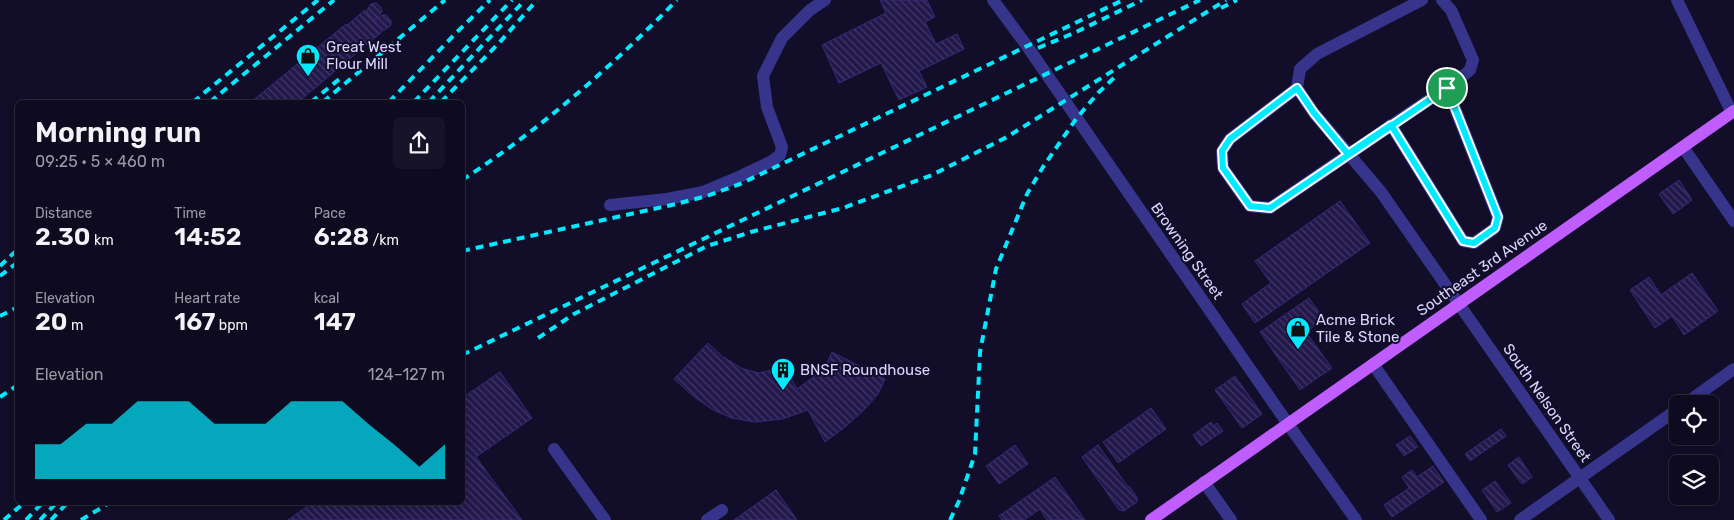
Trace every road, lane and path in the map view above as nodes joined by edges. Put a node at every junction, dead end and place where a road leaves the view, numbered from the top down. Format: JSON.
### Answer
{"nodes":[{"id":1,"x":826,"y":0,"type":"edge"},
{"id":2,"x":993,"y":0,"type":"edge"},
{"id":3,"x":1422,"y":0,"type":"edge"},
{"id":4,"x":1442,"y":0,"type":"edge"},
{"id":5,"x":1677,"y":0,"type":"edge"},
{"id":6,"x":1297,"y":88,"type":"junction"},
{"id":7,"x":1447,"y":88,"type":"junction"},
{"id":8,"x":1733,"y":112,"type":"edge"},
{"id":9,"x":1391,"y":125,"type":"junction"},
{"id":10,"x":1682,"y":147,"type":"junction"},
{"id":11,"x":1348,"y":154,"type":"junction"},
{"id":12,"x":610,"y":205,"type":"dead end"},
{"id":13,"x":1734,"y":221,"type":"edge"},
{"id":14,"x":1459,"y":304,"type":"junction"},
{"id":15,"x":1373,"y":364,"type":"junction"},
{"id":16,"x":1734,"y":369,"type":"edge"},
{"id":17,"x":1698,"y":395,"type":"edge"},
{"id":18,"x":1669,"y":415,"type":"edge"},
{"id":19,"x":1288,"y":424,"type":"junction"},
{"id":20,"x":554,"y":449,"type":"dead end"},
{"id":21,"x":1579,"y":478,"type":"junction"},
{"id":22,"x":1204,"y":482,"type":"junction"},
{"id":23,"x":722,"y":510,"type":"dead end"},
{"id":24,"x":605,"y":520,"type":"edge"},
{"id":25,"x":707,"y":520,"type":"edge"},
{"id":26,"x":1151,"y":520,"type":"edge"},
{"id":27,"x":1231,"y":520,"type":"edge"},
{"id":28,"x":1356,"y":520,"type":"edge"},
{"id":29,"x":1481,"y":520,"type":"edge"},
{"id":30,"x":1520,"y":520,"type":"edge"},
{"id":31,"x":1609,"y":520,"type":"edge"}],
"edges":[{"from":1,"to":12,"type":"street"},
{"from":2,"to":19,"type":"street","name":"Browning Street"},
{"from":3,"to":6,"type":"street"},
{"from":4,"to":7,"type":"street"},
{"from":5,"to":8,"type":"street"},
{"from":6,"to":11,"type":"street","name":"South Nelson Street"},
{"from":6,"to":11,"type":"street"},
{"from":7,"to":9,"type":"street"},
{"from":7,"to":9,"type":"street"},
{"from":8,"to":10,"type":"main road","name":"Southeast 3rd Avenue"},
{"from":9,"to":11,"type":"street"},
{"from":10,"to":13,"type":"street"},
{"from":10,"to":14,"type":"main road","name":"Southeast 3rd Avenue"},
{"from":11,"to":14,"type":"street","name":"South Nelson Street"},
{"from":14,"to":15,"type":"main road","name":"Southeast 3rd Avenue"},
{"from":14,"to":21,"type":"street","name":"South Nelson Street"},
{"from":15,"to":19,"type":"main road","name":"Southeast 3rd Avenue"},
{"from":15,"to":29,"type":"street"},
{"from":16,"to":17,"type":"street"},
{"from":18,"to":21,"type":"street"},
{"from":19,"to":22,"type":"main road","name":"Southeast 3rd Avenue"},
{"from":19,"to":28,"type":"street","name":"Browning Street"},
{"from":20,"to":24,"type":"street"},
{"from":21,"to":30,"type":"street"},
{"from":21,"to":31,"type":"street","name":"South Nelson Street"},
{"from":22,"to":26,"type":"main road","name":"Southeast 3rd Avenue"},
{"from":22,"to":27,"type":"street"},
{"from":23,"to":25,"type":"street"}]}
